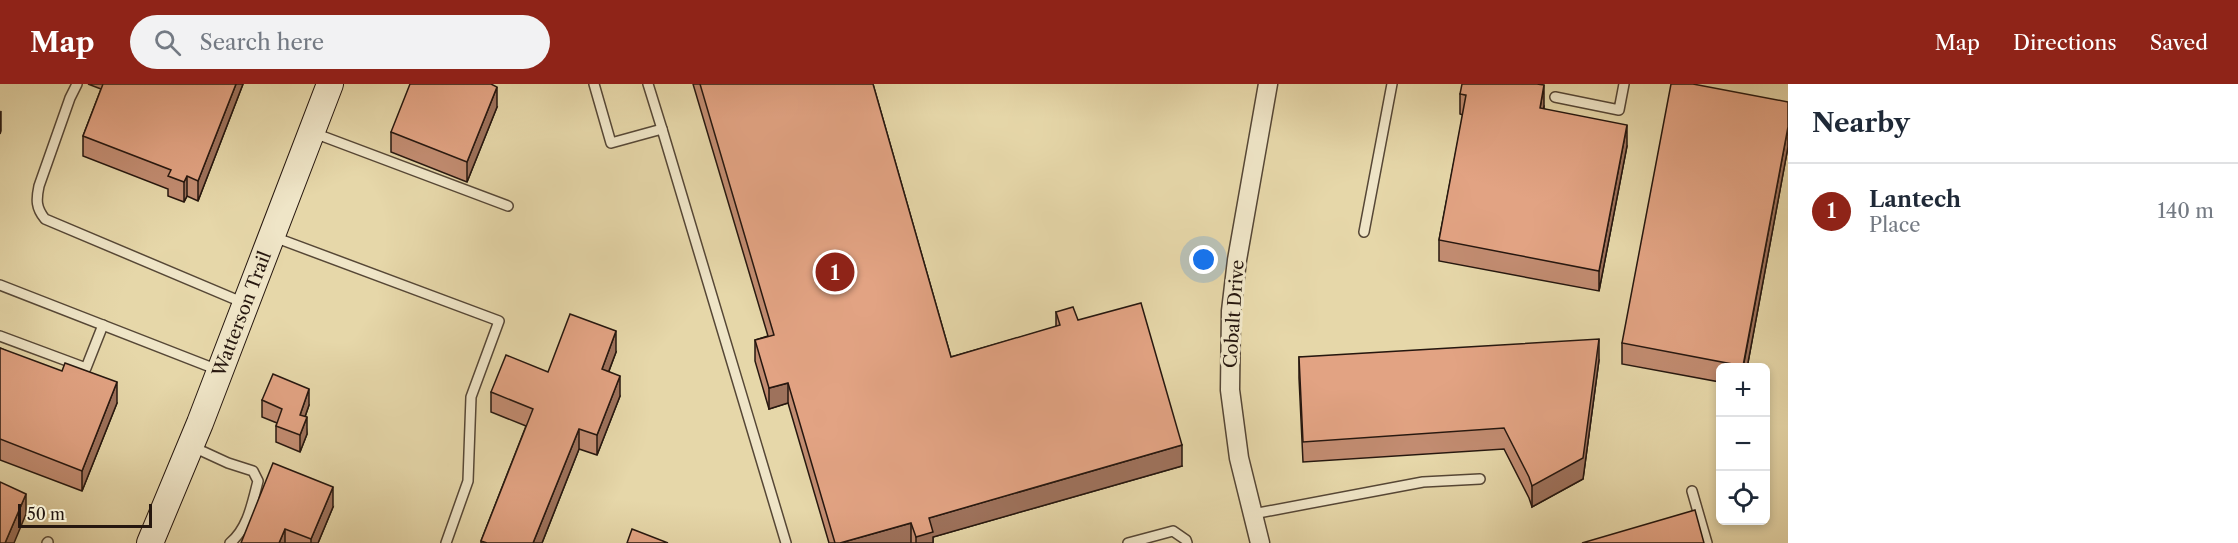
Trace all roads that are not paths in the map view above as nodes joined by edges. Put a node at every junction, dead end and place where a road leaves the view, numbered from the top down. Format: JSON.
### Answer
{"nodes":[{"id":1,"x":77,"y":84,"type":"edge"},
{"id":2,"x":330,"y":84,"type":"edge"},
{"id":3,"x":594,"y":84,"type":"edge"},
{"id":4,"x":648,"y":84,"type":"edge"},
{"id":5,"x":1268,"y":84,"type":"edge"},
{"id":6,"x":1392,"y":84,"type":"edge"},
{"id":7,"x":1623,"y":84,"type":"edge"},
{"id":8,"x":1555,"y":97,"type":"dead end"},
{"id":9,"x":662,"y":129,"type":"junction"},
{"id":10,"x":312,"y":132,"type":"junction"},
{"id":11,"x":508,"y":206,"type":"dead end"},
{"id":12,"x":1364,"y":232,"type":"dead end"},
{"id":13,"x":272,"y":236,"type":"junction"},
{"id":14,"x":0,"y":285,"type":"edge"},
{"id":15,"x":246,"y":304,"type":"junction"},
{"id":16,"x":103,"y":325,"type":"junction"},
{"id":17,"x":0,"y":336,"type":"edge"},
{"id":18,"x":220,"y":371,"type":"junction"},
{"id":19,"x":191,"y":446,"type":"junction"},
{"id":20,"x":1480,"y":479,"type":"dead end"},
{"id":21,"x":1692,"y":491,"type":"dead end"},
{"id":22,"x":1252,"y":514,"type":"junction"},
{"id":23,"x":150,"y":543,"type":"edge"},
{"id":24,"x":230,"y":543,"type":"edge"},
{"id":25,"x":446,"y":543,"type":"edge"},
{"id":26,"x":786,"y":543,"type":"edge"},
{"id":27,"x":1128,"y":543,"type":"edge"},
{"id":28,"x":1186,"y":543,"type":"edge"},
{"id":29,"x":1260,"y":543,"type":"edge"},
{"id":30,"x":1707,"y":543,"type":"edge"}],
"edges":[{"from":1,"to":15,"type":"lane"},
{"from":2,"to":10,"type":"main road","name":"Watterson Trail"},
{"from":3,"to":9,"type":"lane"},
{"from":4,"to":9,"type":"lane"},
{"from":5,"to":22,"type":"street","name":"Cobalt Drive"},
{"from":6,"to":12,"type":"lane"},
{"from":7,"to":8,"type":"lane"},
{"from":9,"to":26,"type":"lane"},
{"from":10,"to":11,"type":"lane"},
{"from":10,"to":13,"type":"main road","name":"Watterson Trail"},
{"from":13,"to":15,"type":"main road","name":"Watterson Trail"},
{"from":13,"to":25,"type":"lane"},
{"from":14,"to":16,"type":"lane"},
{"from":15,"to":18,"type":"main road","name":"Watterson Trail"},
{"from":16,"to":17,"type":"lane"},
{"from":16,"to":18,"type":"lane"},
{"from":18,"to":19,"type":"main road","name":"Watterson Trail"},
{"from":19,"to":23,"type":"main road","name":"Watterson Trail"},
{"from":19,"to":24,"type":"lane"},
{"from":20,"to":22,"type":"lane"},
{"from":21,"to":30,"type":"lane"},
{"from":22,"to":29,"type":"street","name":"Cobalt Drive"},
{"from":27,"to":28,"type":"lane"}]}
